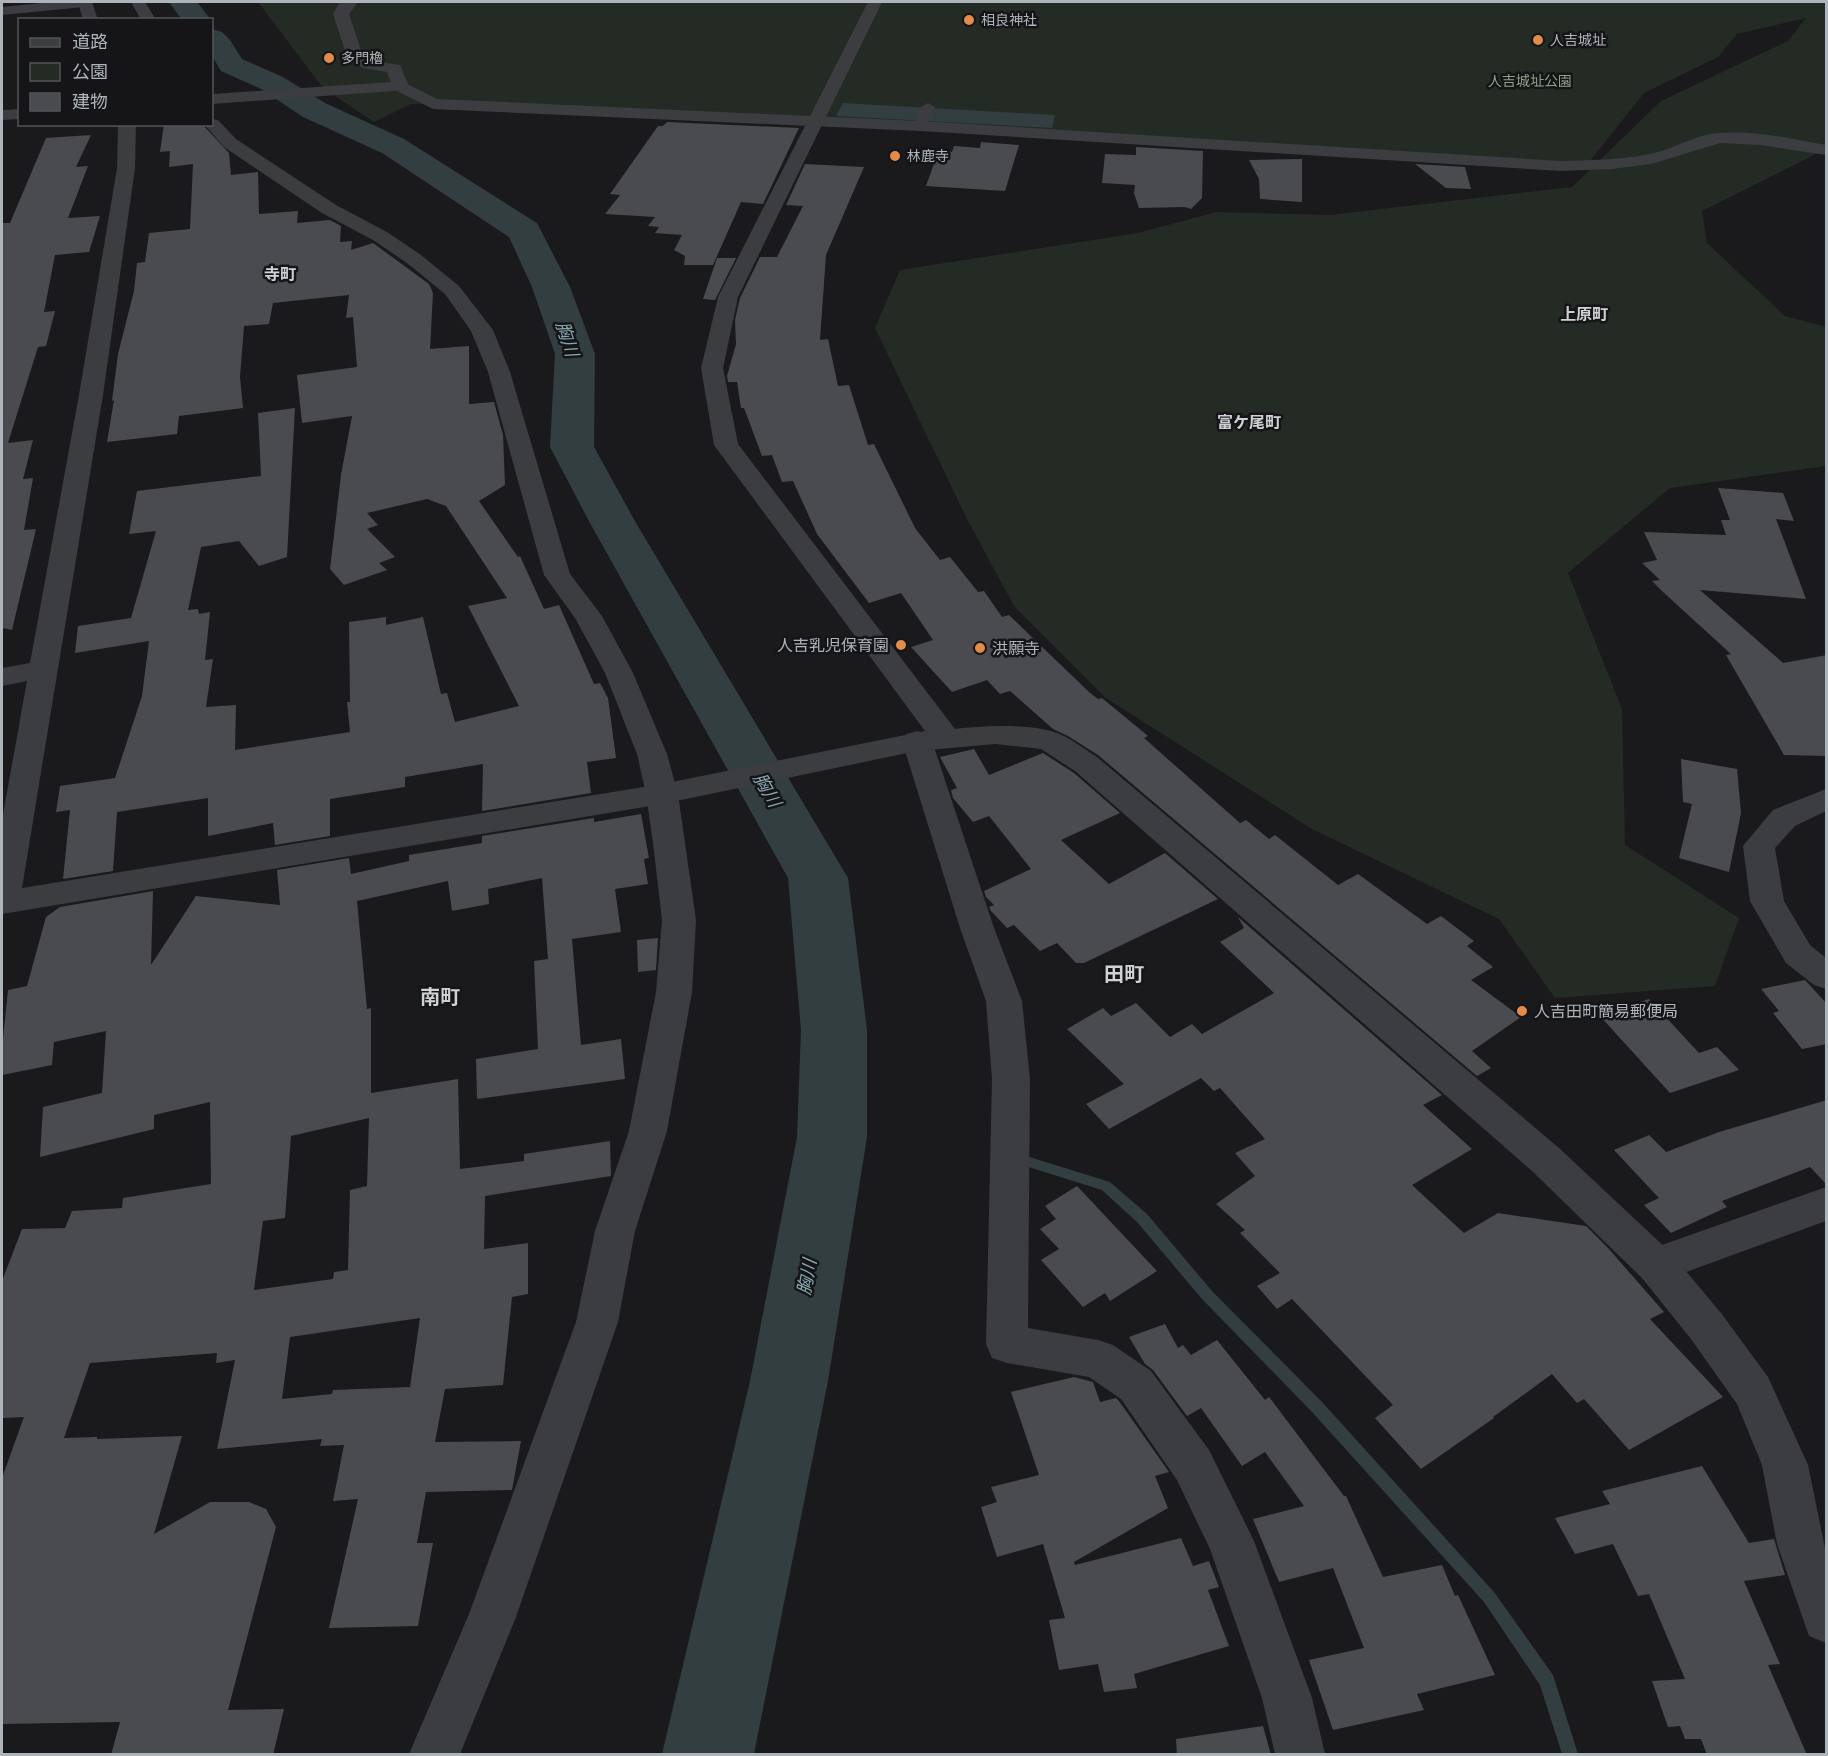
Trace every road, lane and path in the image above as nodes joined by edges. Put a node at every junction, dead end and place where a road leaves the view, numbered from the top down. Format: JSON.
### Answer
{"nodes":[{"id":1,"x":84,"y":2,"type":"edge"},
{"id":2,"x":138,"y":2,"type":"edge"},
{"id":3,"x":351,"y":2,"type":"edge"},
{"id":4,"x":875,"y":2,"type":"edge"},
{"id":5,"x":2,"y":11,"type":"edge"},
{"id":6,"x":90,"y":18,"type":"edge"},
{"id":7,"x":148,"y":18,"type":"edge"},
{"id":8,"x":401,"y":86,"type":"junction"},
{"id":9,"x":213,"y":107,"type":"edge"},
{"id":10,"x":928,"y":107,"type":"dead end"},
{"id":11,"x":213,"y":109,"type":"edge"},
{"id":12,"x":18,"y":114,"type":"edge"},
{"id":13,"x":2,"y":116,"type":"edge"},
{"id":14,"x":813,"y":123,"type":"junction"},
{"id":15,"x":921,"y":124,"type":"junction"},
{"id":16,"x":127,"y":126,"type":"edge"},
{"id":17,"x":1827,"y":150,"type":"edge"},
{"id":18,"x":44,"y":669,"type":"junction"},
{"id":19,"x":2,"y":677,"type":"edge"},
{"id":20,"x":931,"y":740,"type":"junction"},
{"id":21,"x":675,"y":792,"type":"junction"},
{"id":22,"x":1827,"y":799,"type":"edge"},
{"id":23,"x":2,"y":906,"type":"edge"},
{"id":24,"x":1827,"y":976,"type":"edge"},
{"id":25,"x":1827,"y":1204,"type":"edge"},
{"id":26,"x":1656,"y":1265,"type":"junction"},
{"id":27,"x":1827,"y":1619,"type":"edge"},
{"id":28,"x":435,"y":1755,"type":"edge"},
{"id":29,"x":1300,"y":1755,"type":"edge"}],
"edges":[{"from":1,"to":5,"type":"street"},
{"from":1,"to":6,"type":"street"},
{"from":2,"to":7,"type":"street"},
{"from":3,"to":8,"type":"street"},
{"from":4,"to":14,"type":"street"},
{"from":8,"to":9,"type":"street"},
{"from":8,"to":14,"type":"street"},
{"from":10,"to":15,"type":"street"},
{"from":11,"to":21,"type":"street"},
{"from":12,"to":13,"type":"street"},
{"from":14,"to":15,"type":"street"},
{"from":14,"to":20,"type":"street"},
{"from":15,"to":17,"type":"street"},
{"from":16,"to":18,"type":"street"},
{"from":18,"to":19,"type":"street"},
{"from":18,"to":23,"type":"street"},
{"from":20,"to":21,"type":"street"},
{"from":20,"to":26,"type":"street"},
{"from":20,"to":29,"type":"street"},
{"from":21,"to":23,"type":"street"},
{"from":21,"to":28,"type":"street"},
{"from":22,"to":24,"type":"street"},
{"from":25,"to":26,"type":"street"},
{"from":26,"to":27,"type":"street"}]}
